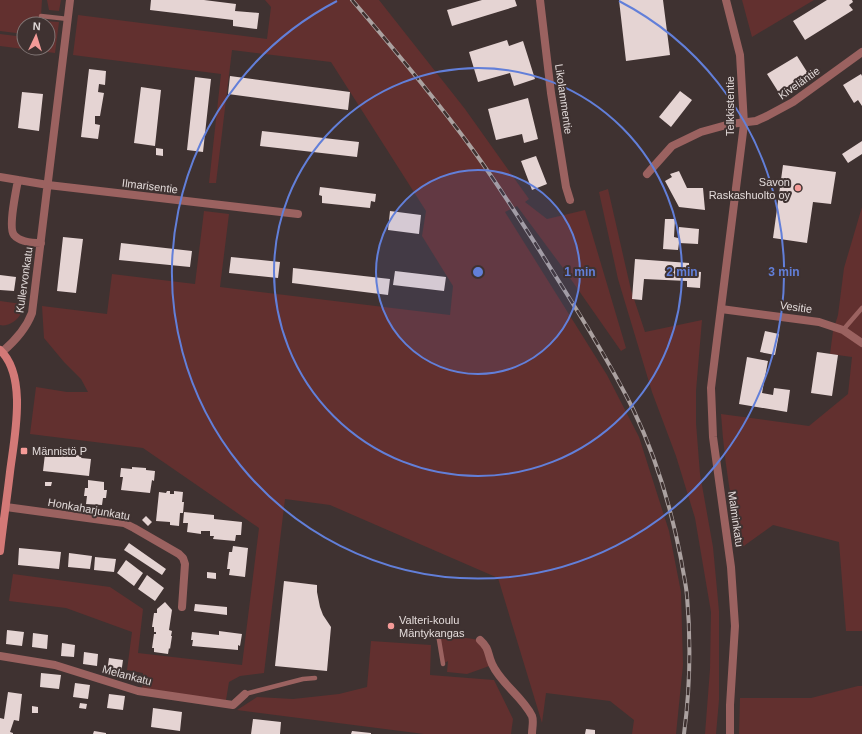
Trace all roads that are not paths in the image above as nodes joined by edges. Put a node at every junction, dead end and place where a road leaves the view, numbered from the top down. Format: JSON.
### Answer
{"nodes":[{"id":1,"x":70,"y":0,"type":"edge"},
{"id":2,"x":540,"y":0,"type":"edge"},
{"id":3,"x":726,"y":0,"type":"edge"},
{"id":4,"x":56,"y":18,"type":"edge"},
{"id":5,"x":68,"y":19,"type":"junction"},
{"id":6,"x":862,"y":52,"type":"edge"},
{"id":7,"x":744,"y":124,"type":"junction"},
{"id":8,"x":647,"y":174,"type":"dead end"},
{"id":9,"x":0,"y":177,"type":"edge"},
{"id":10,"x":18,"y":180,"type":"junction"},
{"id":11,"x":48,"y":185,"type":"junction"},
{"id":12,"x":570,"y":200,"type":"dead end"},
{"id":13,"x":298,"y":214,"type":"dead end"},
{"id":14,"x":40,"y":243,"type":"junction"},
{"id":15,"x":862,"y":308,"type":"edge"},
{"id":16,"x":721,"y":309,"type":"junction"},
{"id":17,"x":843,"y":330,"type":"junction"},
{"id":18,"x":862,"y":343,"type":"edge"},
{"id":19,"x":1,"y":351,"type":"edge"},
{"id":20,"x":6,"y":507,"type":"junction"},
{"id":21,"x":0,"y":551,"type":"edge"},
{"id":22,"x":182,"y":607,"type":"dead end"},
{"id":23,"x":438,"y":634,"type":"dead end"},
{"id":24,"x":480,"y":640,"type":"dead end"},
{"id":25,"x":0,"y":656,"type":"edge"},
{"id":26,"x":443,"y":664,"type":"dead end"},
{"id":27,"x":315,"y":678,"type":"dead end"},
{"id":28,"x":245,"y":694,"type":"joint"},
{"id":29,"x":532,"y":734,"type":"edge"},
{"id":30,"x":730,"y":734,"type":"edge"}],
"edges":[{"from":1,"to":5,"type":"street","name":"Kullervonkatu"},
{"from":2,"to":12,"type":"street","name":"Likolammentie"},
{"from":3,"to":7,"type":"street","name":"Telkkistentie"},
{"from":4,"to":5,"type":"lane"},
{"from":5,"to":11,"type":"street","name":"Kullervonkatu"},
{"from":6,"to":7,"type":"street","name":"Kiveläntie"},
{"from":7,"to":8,"type":"street","name":"Kiveläntie"},
{"from":7,"to":16,"type":"street","name":"Telkkistentie"},
{"from":9,"to":10,"type":"street","name":"Ilmarisentie"},
{"from":10,"to":11,"type":"street","name":"Ilmarisentie"},
{"from":10,"to":14,"type":"street"},
{"from":11,"to":13,"type":"street","name":"Ilmarisentie"},
{"from":11,"to":14,"type":"street","name":"Kullervonkatu"},
{"from":14,"to":19,"type":"street","name":"Kullervonkatu"},
{"from":15,"to":17,"type":"lane"},
{"from":16,"to":17,"type":"street","name":"Vesitie"},
{"from":16,"to":30,"type":"street","name":"Malminkatu"},
{"from":17,"to":18,"type":"street","name":"Vesitie"},
{"from":19,"to":20,"type":"main road","name":"Kullervonkatu"},
{"from":20,"to":21,"type":"main road","name":"Kullervonkatu"},
{"from":20,"to":22,"type":"street","name":"Honkaharjunkatu"},
{"from":23,"to":26,"type":"lane"},
{"from":24,"to":29,"type":"street"},
{"from":25,"to":28,"type":"street","name":"Melankatu"},
{"from":27,"to":28,"type":"lane"}]}
